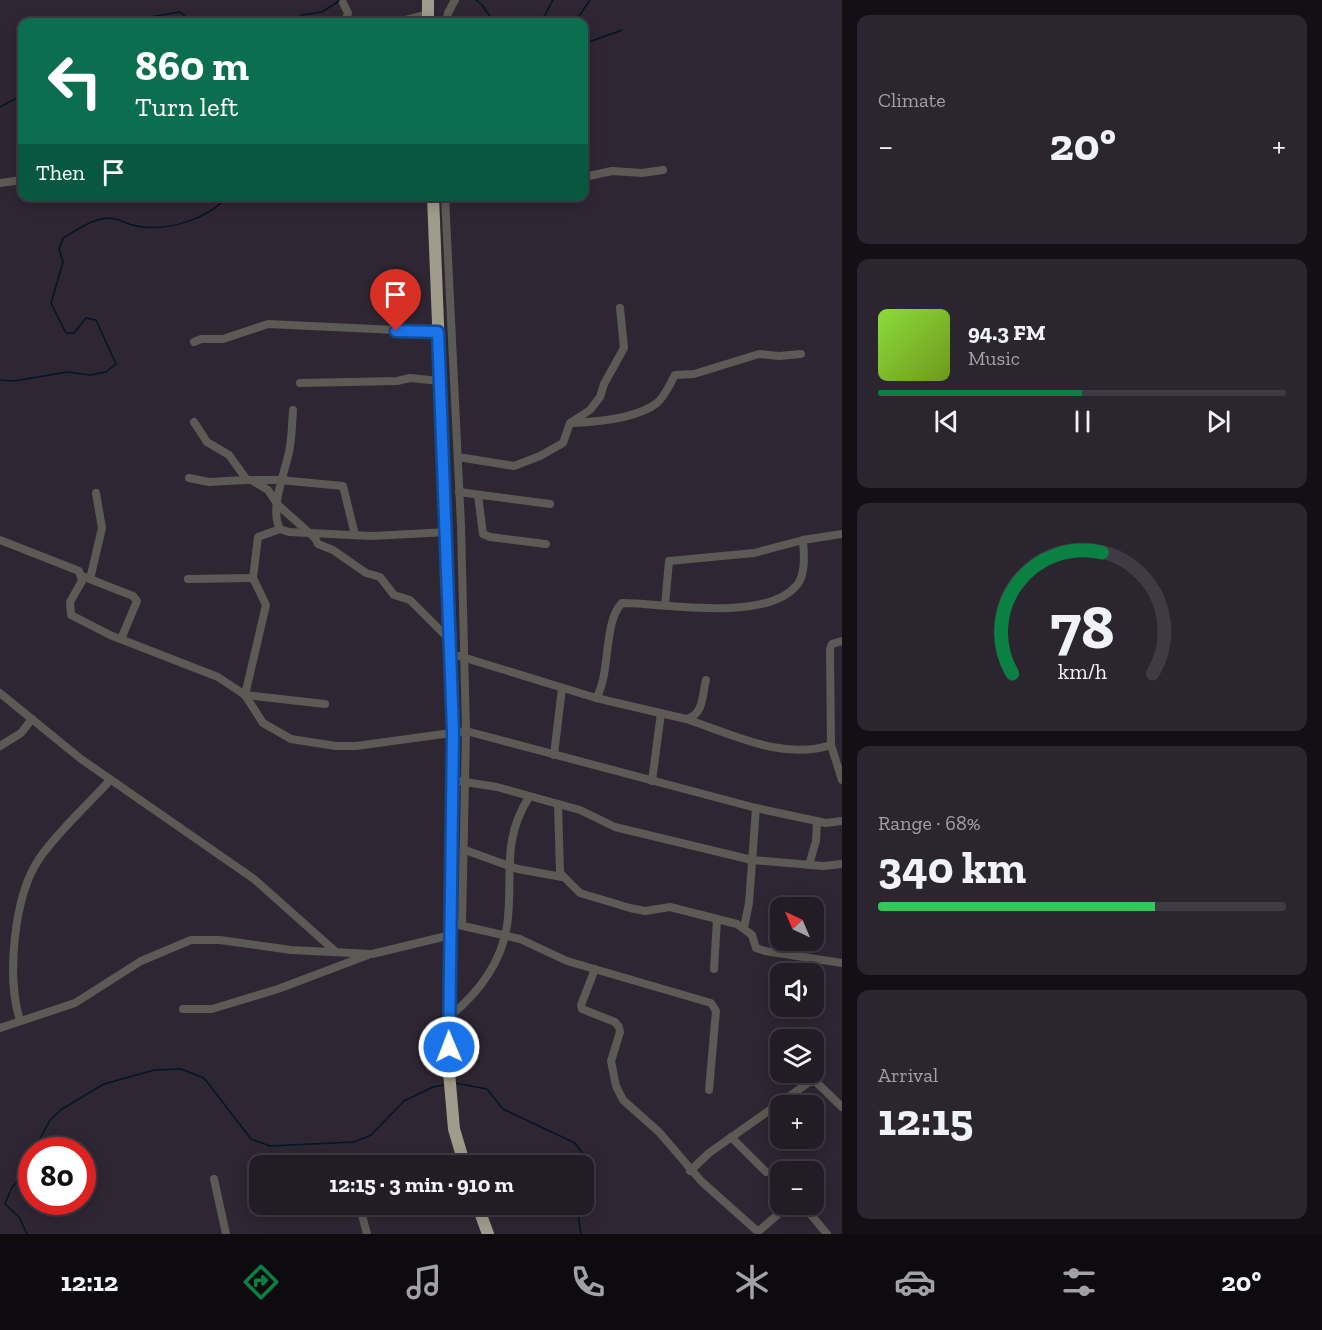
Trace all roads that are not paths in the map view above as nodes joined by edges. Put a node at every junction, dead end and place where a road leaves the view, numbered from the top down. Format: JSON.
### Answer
{"nodes":[{"id":1,"x":428,"y":0,"type":"edge"},
{"id":2,"x":455,"y":0,"type":"edge"},
{"id":3,"x":343,"y":3,"type":"dead end"},
{"id":4,"x":346,"y":18,"type":"edge"},
{"id":5,"x":428,"y":18,"type":"edge"},
{"id":6,"x":446,"y":18,"type":"edge"},
{"id":7,"x":663,"y":170,"type":"dead end"},
{"id":8,"x":588,"y":176,"type":"edge"},
{"id":9,"x":18,"y":181,"type":"edge"},
{"id":10,"x":0,"y":183,"type":"edge"},
{"id":11,"x":433,"y":201,"type":"edge"},
{"id":12,"x":445,"y":201,"type":"edge"},
{"id":13,"x":620,"y":308,"type":"dead end"},
{"id":14,"x":438,"y":332,"type":"junction"},
{"id":15,"x":194,"y":342,"type":"dead end"},
{"id":16,"x":801,"y":354,"type":"dead end"},
{"id":17,"x":440,"y":381,"type":"junction"},
{"id":18,"x":300,"y":383,"type":"dead end"},
{"id":19,"x":293,"y":410,"type":"dead end"},
{"id":20,"x":194,"y":422,"type":"dead end"},
{"id":21,"x":571,"y":423,"type":"junction"},
{"id":22,"x":458,"y":457,"type":"junction"},
{"id":23,"x":189,"y":478,"type":"dead end"},
{"id":24,"x":280,"y":480,"type":"junction"},
{"id":25,"x":250,"y":481,"type":"junction"},
{"id":26,"x":459,"y":492,"type":"junction"},
{"id":27,"x":96,"y":493,"type":"dead end"},
{"id":28,"x":478,"y":495,"type":"junction"},
{"id":29,"x":550,"y":504,"type":"dead end"},
{"id":30,"x":278,"y":506,"type":"junction"},
{"id":31,"x":280,"y":530,"type":"junction"},
{"id":32,"x":308,"y":532,"type":"junction"},
{"id":33,"x":447,"y":532,"type":"junction"},
{"id":34,"x":842,"y":534,"type":"edge"},
{"id":35,"x":355,"y":535,"type":"junction"},
{"id":36,"x":0,"y":540,"type":"edge"},
{"id":37,"x":803,"y":540,"type":"junction"},
{"id":38,"x":546,"y":544,"type":"dead end"},
{"id":39,"x":86,"y":578,"type":"junction"},
{"id":40,"x":253,"y":578,"type":"junction"},
{"id":41,"x":188,"y":579,"type":"dead end"},
{"id":42,"x":665,"y":605,"type":"junction"},
{"id":43,"x":121,"y":639,"type":"junction"},
{"id":44,"x":842,"y":641,"type":"edge"},
{"id":45,"x":454,"y":650,"type":"junction"},
{"id":46,"x":706,"y":680,"type":"dead end"},
{"id":47,"x":562,"y":688,"type":"junction"},
{"id":48,"x":0,"y":693,"type":"edge"},
{"id":49,"x":245,"y":695,"type":"junction"},
{"id":50,"x":596,"y":698,"type":"junction"},
{"id":51,"x":326,"y":704,"type":"dead end"},
{"id":52,"x":661,"y":713,"type":"junction"},
{"id":53,"x":32,"y":719,"type":"junction"},
{"id":54,"x":686,"y":719,"type":"junction"},
{"id":55,"x":459,"y":731,"type":"junction"},
{"id":56,"x":831,"y":745,"type":"junction"},
{"id":57,"x":0,"y":746,"type":"edge"},
{"id":58,"x":554,"y":755,"type":"junction"},
{"id":59,"x":110,"y":780,"type":"junction"},
{"id":60,"x":842,"y":780,"type":"edge"},
{"id":61,"x":458,"y":781,"type":"junction"},
{"id":62,"x":652,"y":781,"type":"junction"},
{"id":63,"x":529,"y":797,"type":"junction"},
{"id":64,"x":558,"y":804,"type":"junction"},
{"id":65,"x":756,"y":808,"type":"junction"},
{"id":66,"x":817,"y":821,"type":"junction"},
{"id":67,"x":842,"y":821,"type":"edge"},
{"id":68,"x":465,"y":850,"type":"junction"},
{"id":69,"x":752,"y":860,"type":"junction"},
{"id":70,"x":842,"y":864,"type":"edge"},
{"id":71,"x":509,"y":865,"type":"junction"},
{"id":72,"x":809,"y":865,"type":"junction"},
{"id":73,"x":562,"y":877,"type":"junction"},
{"id":74,"x":717,"y":920,"type":"junction"},
{"id":75,"x":455,"y":928,"type":"junction"},
{"id":76,"x":744,"y":928,"type":"junction"},
{"id":77,"x":505,"y":935,"type":"junction"},
{"id":78,"x":336,"y":952,"type":"junction"},
{"id":79,"x":372,"y":954,"type":"junction"},
{"id":80,"x":842,"y":963,"type":"edge"},
{"id":81,"x":595,"y":969,"type":"junction"},
{"id":82,"x":714,"y":969,"type":"dead end"},
{"id":83,"x":183,"y":1009,"type":"dead end"},
{"id":84,"x":449,"y":1017,"type":"junction"},
{"id":85,"x":20,"y":1020,"type":"junction"},
{"id":86,"x":0,"y":1028,"type":"edge"},
{"id":87,"x":709,"y":1090,"type":"dead end"},
{"id":88,"x":842,"y":1107,"type":"edge"},
{"id":89,"x":731,"y":1137,"type":"junction"},
{"id":90,"x":462,"y":1155,"type":"edge"},
{"id":91,"x":690,"y":1171,"type":"junction"},
{"id":92,"x":766,"y":1172,"type":"dead end"},
{"id":93,"x":214,"y":1179,"type":"dead end"},
{"id":94,"x":362,"y":1215,"type":"edge"},
{"id":95,"x":481,"y":1215,"type":"edge"},
{"id":96,"x":779,"y":1215,"type":"edge"},
{"id":97,"x":811,"y":1215,"type":"edge"},
{"id":98,"x":762,"y":1232,"type":"edge"},
{"id":99,"x":226,"y":1234,"type":"edge"},
{"id":100,"x":367,"y":1234,"type":"edge"},
{"id":101,"x":488,"y":1234,"type":"edge"},
{"id":102,"x":827,"y":1234,"type":"edge"}],
"edges":[{"from":1,"to":5,"type":"highway"},
{"from":2,"to":6,"type":"street"},
{"from":3,"to":4,"type":"street"},
{"from":7,"to":8,"type":"street"},
{"from":9,"to":10,"type":"street"},
{"from":11,"to":14,"type":"highway"},
{"from":12,"to":22,"type":"street"},
{"from":13,"to":21,"type":"street"},
{"from":14,"to":15,"type":"street"},
{"from":14,"to":17,"type":"highway"},
{"from":16,"to":21,"type":"street"},
{"from":17,"to":18,"type":"street"},
{"from":17,"to":33,"type":"highway"},
{"from":19,"to":24,"type":"street"},
{"from":20,"to":25,"type":"street"},
{"from":21,"to":22,"type":"street"},
{"from":22,"to":26,"type":"street"},
{"from":23,"to":25,"type":"street"},
{"from":24,"to":25,"type":"street"},
{"from":24,"to":30,"type":"street"},
{"from":24,"to":35,"type":"street"},
{"from":25,"to":30,"type":"street"},
{"from":26,"to":28,"type":"street"},
{"from":26,"to":45,"type":"street"},
{"from":27,"to":39,"type":"street"},
{"from":28,"to":29,"type":"street"},
{"from":28,"to":38,"type":"street"},
{"from":30,"to":31,"type":"street"},
{"from":30,"to":32,"type":"street"},
{"from":31,"to":32,"type":"street"},
{"from":31,"to":40,"type":"street"},
{"from":32,"to":35,"type":"street"},
{"from":32,"to":45,"type":"street"},
{"from":33,"to":35,"type":"street"},
{"from":33,"to":45,"type":"highway"},
{"from":34,"to":37,"type":"street"},
{"from":36,"to":39,"type":"street"},
{"from":37,"to":42,"type":"street"},
{"from":37,"to":42,"type":"street"},
{"from":39,"to":43,"type":"street"},
{"from":39,"to":43,"type":"street"},
{"from":40,"to":41,"type":"street"},
{"from":40,"to":49,"type":"street"},
{"from":42,"to":50,"type":"street"},
{"from":43,"to":49,"type":"street"},
{"from":44,"to":56,"type":"street"},
{"from":45,"to":47,"type":"street"},
{"from":45,"to":55,"type":"highway"},
{"from":46,"to":54,"type":"street"},
{"from":47,"to":50,"type":"street"},
{"from":47,"to":58,"type":"street"},
{"from":48,"to":53,"type":"street"},
{"from":49,"to":51,"type":"street"},
{"from":49,"to":55,"type":"street"},
{"from":50,"to":52,"type":"street"},
{"from":52,"to":54,"type":"street"},
{"from":52,"to":62,"type":"street"},
{"from":53,"to":57,"type":"street"},
{"from":53,"to":59,"type":"street"},
{"from":54,"to":56,"type":"street"},
{"from":55,"to":58,"type":"street"},
{"from":55,"to":61,"type":"highway"},
{"from":56,"to":60,"type":"street"},
{"from":58,"to":62,"type":"street"},
{"from":59,"to":78,"type":"street"},
{"from":59,"to":85,"type":"street"},
{"from":61,"to":63,"type":"street"},
{"from":61,"to":68,"type":"street"},
{"from":61,"to":75,"type":"highway"},
{"from":62,"to":65,"type":"street"},
{"from":63,"to":64,"type":"street"},
{"from":63,"to":71,"type":"street"},
{"from":64,"to":69,"type":"street"},
{"from":64,"to":73,"type":"street"},
{"from":65,"to":66,"type":"street"},
{"from":65,"to":69,"type":"street"},
{"from":66,"to":67,"type":"street"},
{"from":66,"to":72,"type":"street"},
{"from":68,"to":71,"type":"street"},
{"from":68,"to":75,"type":"street"},
{"from":69,"to":72,"type":"street"},
{"from":69,"to":76,"type":"street"},
{"from":70,"to":72,"type":"street"},
{"from":71,"to":73,"type":"street"},
{"from":71,"to":77,"type":"street"},
{"from":73,"to":74,"type":"street"},
{"from":74,"to":76,"type":"street"},
{"from":74,"to":82,"type":"street"},
{"from":75,"to":77,"type":"street"},
{"from":75,"to":79,"type":"street"},
{"from":75,"to":84,"type":"highway"},
{"from":76,"to":80,"type":"street"},
{"from":77,"to":81,"type":"street"},
{"from":77,"to":84,"type":"street"},
{"from":78,"to":79,"type":"street"},
{"from":78,"to":85,"type":"street"},
{"from":79,"to":83,"type":"street"},
{"from":81,"to":87,"type":"street"},
{"from":81,"to":91,"type":"street"},
{"from":84,"to":90,"type":"highway"},
{"from":85,"to":86,"type":"street"},
{"from":88,"to":89,"type":"street"},
{"from":89,"to":91,"type":"street"},
{"from":89,"to":92,"type":"street"},
{"from":91,"to":98,"type":"street"},
{"from":93,"to":99,"type":"street"},
{"from":94,"to":100,"type":"street"},
{"from":95,"to":101,"type":"highway"},
{"from":96,"to":98,"type":"street"},
{"from":97,"to":102,"type":"street"}]}
